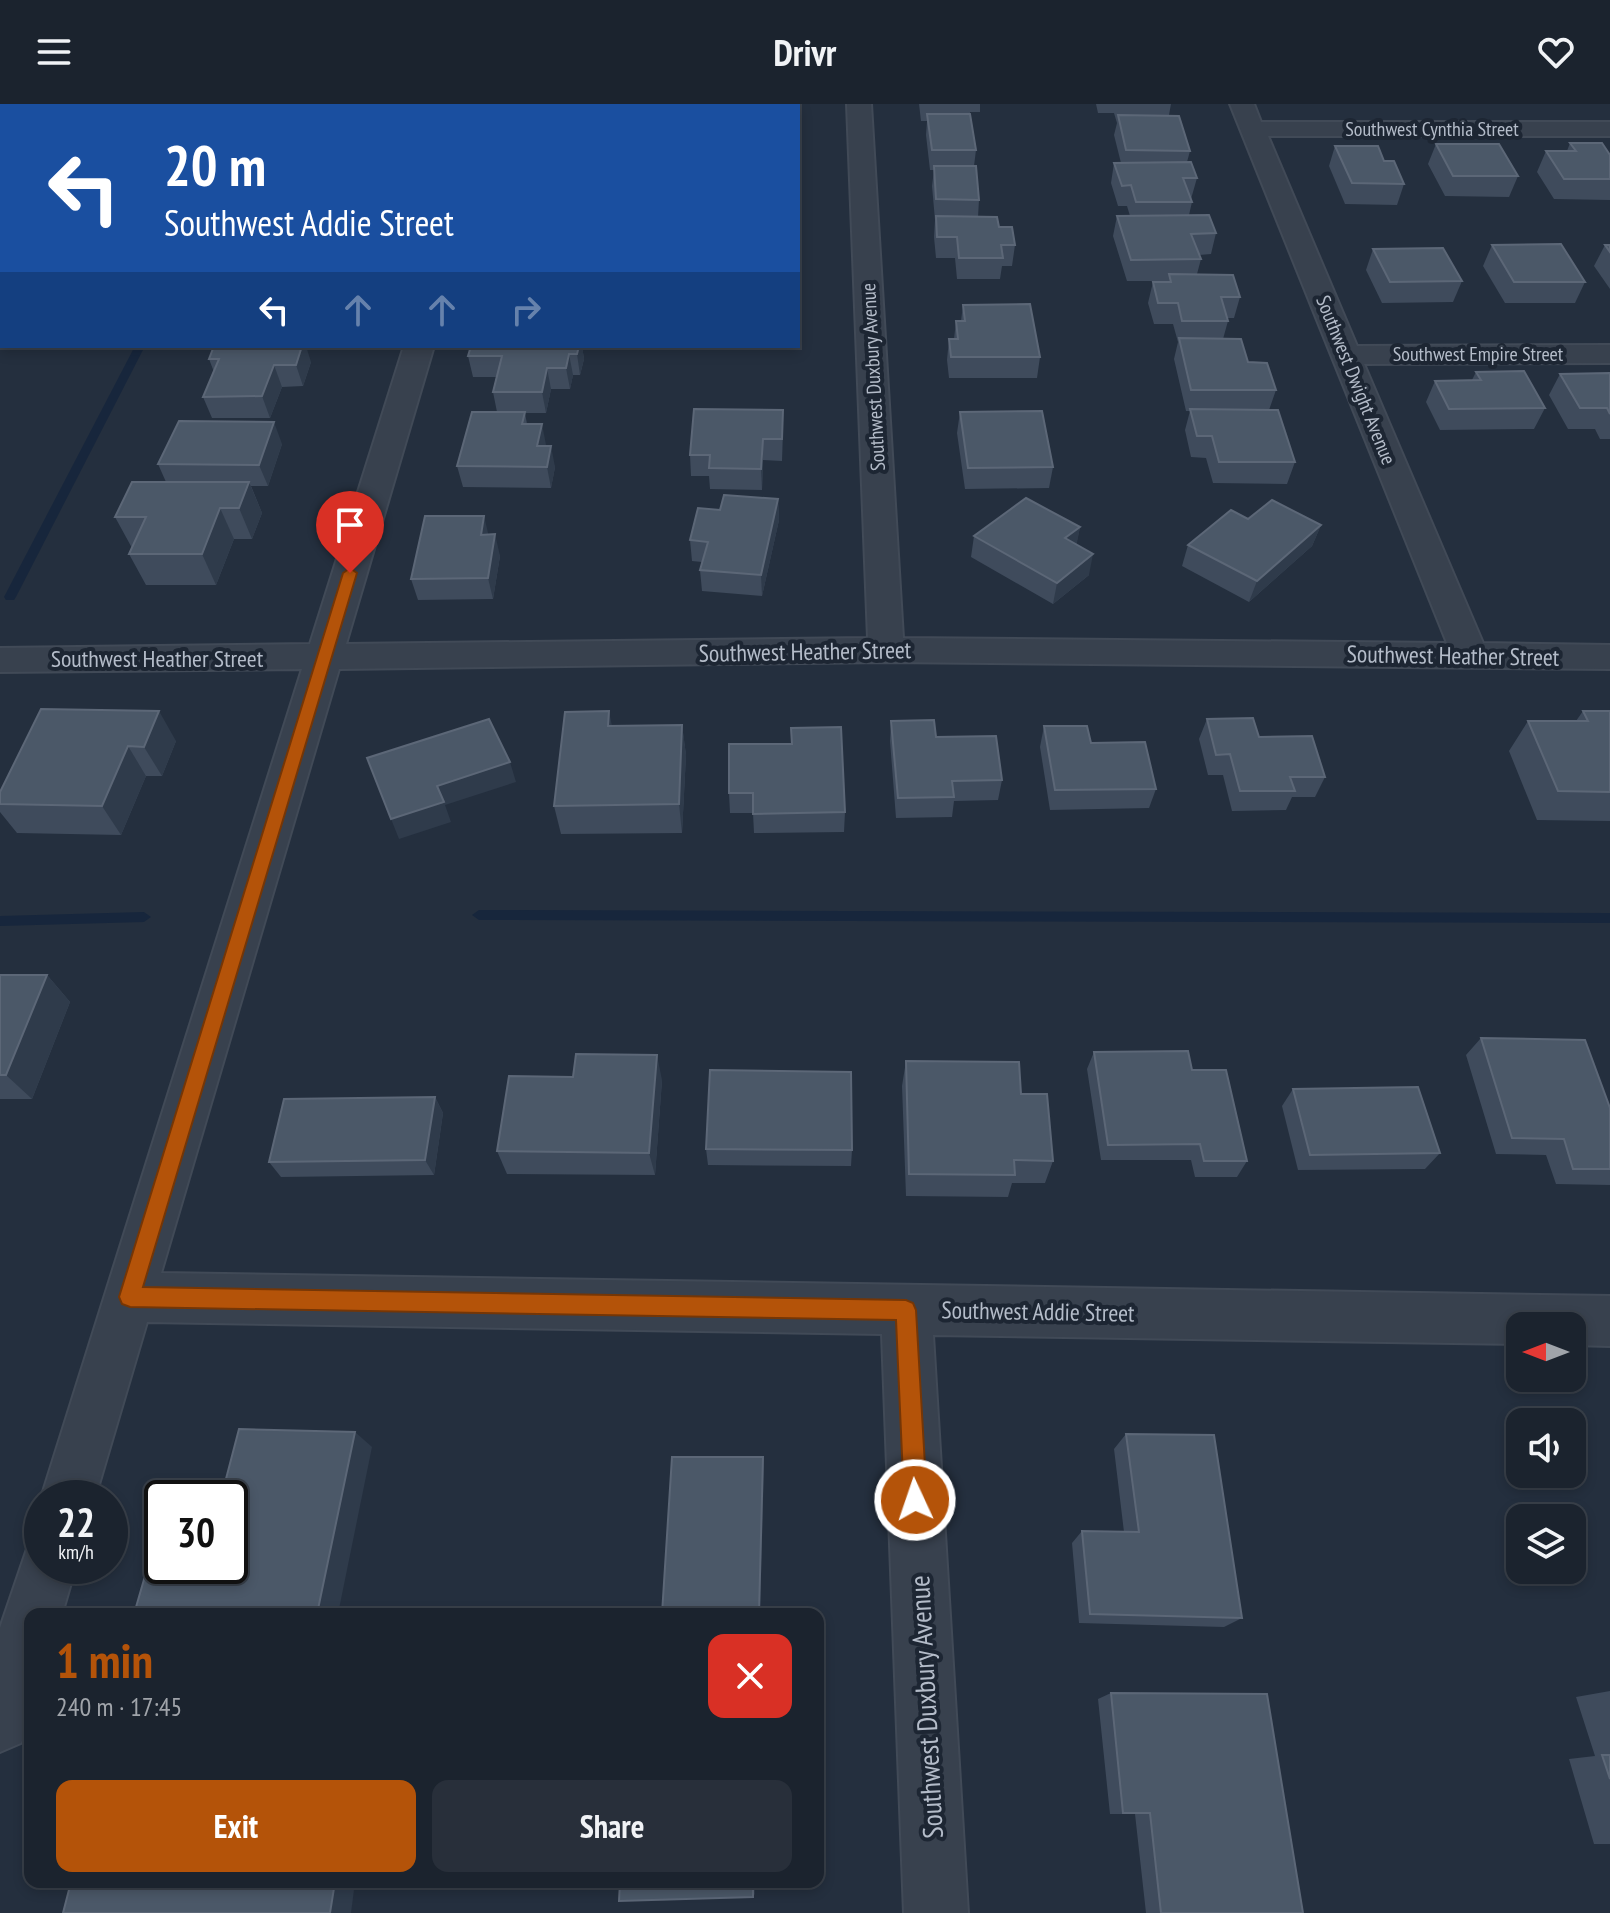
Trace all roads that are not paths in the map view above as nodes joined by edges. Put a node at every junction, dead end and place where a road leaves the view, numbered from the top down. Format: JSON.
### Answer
{"nodes":[{"id":1,"x":859,"y":104,"type":"edge"},
{"id":2,"x":1247,"y":116,"type":"edge"},
{"id":3,"x":1610,"y":129,"type":"edge"},
{"id":4,"x":418,"y":348,"type":"edge"},
{"id":5,"x":1610,"y":354,"type":"edge"},
{"id":6,"x":1346,"y":355,"type":"junction"},
{"id":7,"x":886,"y":650,"type":"junction"},
{"id":8,"x":1470,"y":656,"type":"junction"},
{"id":9,"x":1610,"y":657,"type":"edge"},
{"id":10,"x":324,"y":658,"type":"junction"},
{"id":11,"x":0,"y":660,"type":"edge"},
{"id":12,"x":130,"y":1297,"type":"junction"},
{"id":13,"x":906,"y":1310,"type":"junction"},
{"id":14,"x":1610,"y":1321,"type":"edge"},
{"id":15,"x":74,"y":1480,"type":"edge"},
{"id":16,"x":42,"y":1584,"type":"edge"},
{"id":17,"x":35,"y":1608,"type":"edge"},
{"id":18,"x":24,"y":1644,"type":"edge"},
{"id":19,"x":0,"y":1722,"type":"edge"},
{"id":20,"x":936,"y":1913,"type":"edge"}],
"edges":[{"from":1,"to":7,"type":"street","name":"Southwest Duxbury Avenue"},
{"from":2,"to":3,"type":"street","name":"Southwest Cynthia Street"},
{"from":2,"to":6,"type":"street","name":"Southwest Dwight Avenue"},
{"from":4,"to":10,"type":"street"},
{"from":5,"to":6,"type":"street","name":"Southwest Empire Street"},
{"from":6,"to":8,"type":"street","name":"Southwest Dwight Avenue"},
{"from":7,"to":8,"type":"street","name":"Southwest Heather Street"},
{"from":7,"to":10,"type":"street","name":"Southwest Heather Street"},
{"from":8,"to":9,"type":"street","name":"Southwest Heather Street"},
{"from":10,"to":11,"type":"street","name":"Southwest Heather Street"},
{"from":10,"to":12,"type":"street"},
{"from":12,"to":13,"type":"street","name":"Southwest Addie Street"},
{"from":12,"to":15,"type":"street"},
{"from":13,"to":14,"type":"street","name":"Southwest Addie Street"},
{"from":13,"to":20,"type":"street","name":"Southwest Duxbury Avenue"},
{"from":16,"to":17,"type":"street"},
{"from":18,"to":19,"type":"street"}]}
